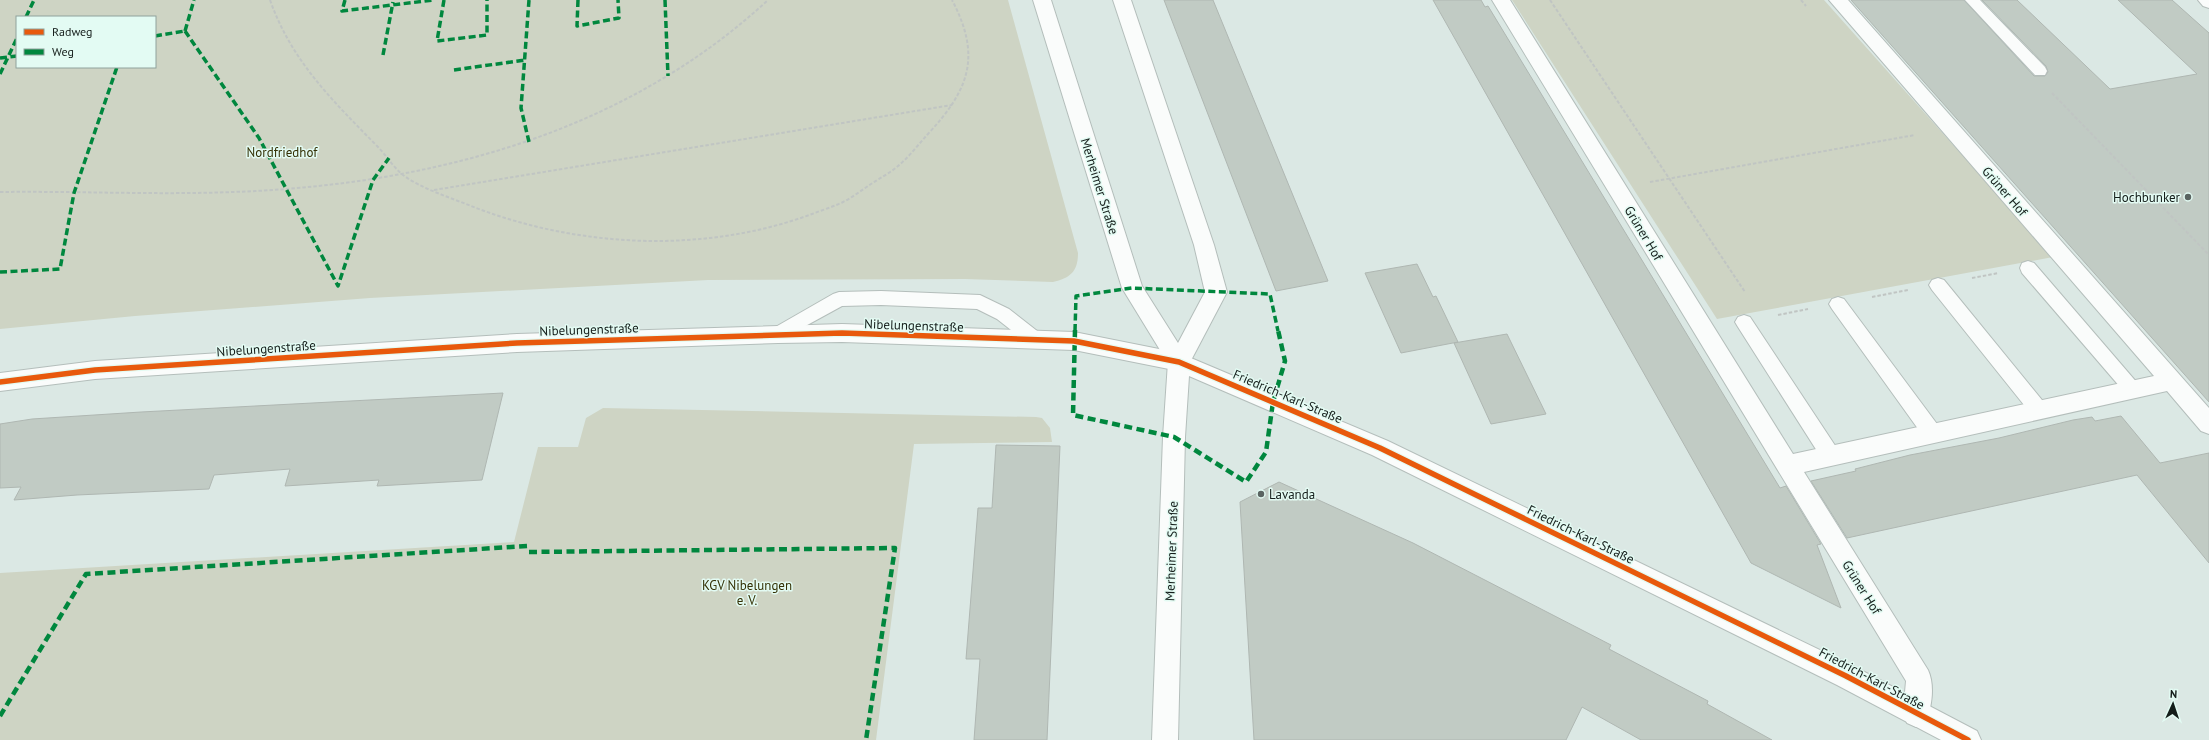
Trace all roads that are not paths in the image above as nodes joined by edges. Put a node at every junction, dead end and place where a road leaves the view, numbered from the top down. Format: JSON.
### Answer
{"nodes":[{"id":1,"x":1042,"y":0,"type":"edge"},
{"id":2,"x":1122,"y":0,"type":"edge"},
{"id":3,"x":1501,"y":0,"type":"edge"},
{"id":4,"x":1838,"y":0,"type":"edge"},
{"id":5,"x":1972,"y":0,"type":"edge"},
{"id":6,"x":2040,"y":70,"type":"road end"},
{"id":7,"x":2028,"y":268,"type":"road end"},
{"id":8,"x":1938,"y":285,"type":"road end"},
{"id":9,"x":1838,"y":304,"type":"road end"},
{"id":10,"x":1744,"y":322,"type":"dead end"},
{"id":11,"x":778,"y":334,"type":"junction"},
{"id":12,"x":1035,"y":339,"type":"junction"},
{"id":13,"x":1179,"y":362,"type":"junction"},
{"id":14,"x":0,"y":382,"type":"edge"},
{"id":15,"x":2172,"y":382,"type":"junction"},
{"id":16,"x":2134,"y":390,"type":"junction"},
{"id":17,"x":2039,"y":410,"type":"junction"},
{"id":18,"x":2209,"y":424,"type":"edge"},
{"id":19,"x":1933,"y":434,"type":"junction"},
{"id":20,"x":1831,"y":456,"type":"junction"},
{"id":21,"x":1786,"y":466,"type":"junction"},
{"id":22,"x":1916,"y":714,"type":"junction"},
{"id":23,"x":1166,"y":740,"type":"edge"},
{"id":24,"x":1968,"y":740,"type":"edge"}],
"edges":[{"from":1,"to":13,"type":"street","name":"Merheimer Straße"},
{"from":2,"to":13,"type":"street","name":"Merheimer Straße"},
{"from":3,"to":21,"type":"street","name":"Grüner Hof"},
{"from":4,"to":15,"type":"street","name":"Grüner Hof"},
{"from":5,"to":6,"type":"lane"},
{"from":7,"to":16,"type":"lane"},
{"from":8,"to":17,"type":"lane"},
{"from":9,"to":19,"type":"lane"},
{"from":10,"to":20,"type":"lane"},
{"from":11,"to":12,"type":"street","name":"Nibelungenstraße"},
{"from":11,"to":12,"type":"lane"},
{"from":11,"to":14,"type":"street","name":"Nibelungenstraße"},
{"from":12,"to":13,"type":"street","name":"Nibelungenstraße"},
{"from":13,"to":22,"type":"street","name":"Friedrich-Karl-Straße"},
{"from":13,"to":23,"type":"street","name":"Merheimer Straße"},
{"from":15,"to":16,"type":"street"},
{"from":15,"to":18,"type":"street","name":"Grüner Hof"},
{"from":16,"to":17,"type":"street"},
{"from":17,"to":19,"type":"street"},
{"from":19,"to":20,"type":"street"},
{"from":20,"to":21,"type":"street"},
{"from":21,"to":22,"type":"street","name":"Grüner Hof"},
{"from":22,"to":24,"type":"street","name":"Friedrich-Karl-Straße"}]}
